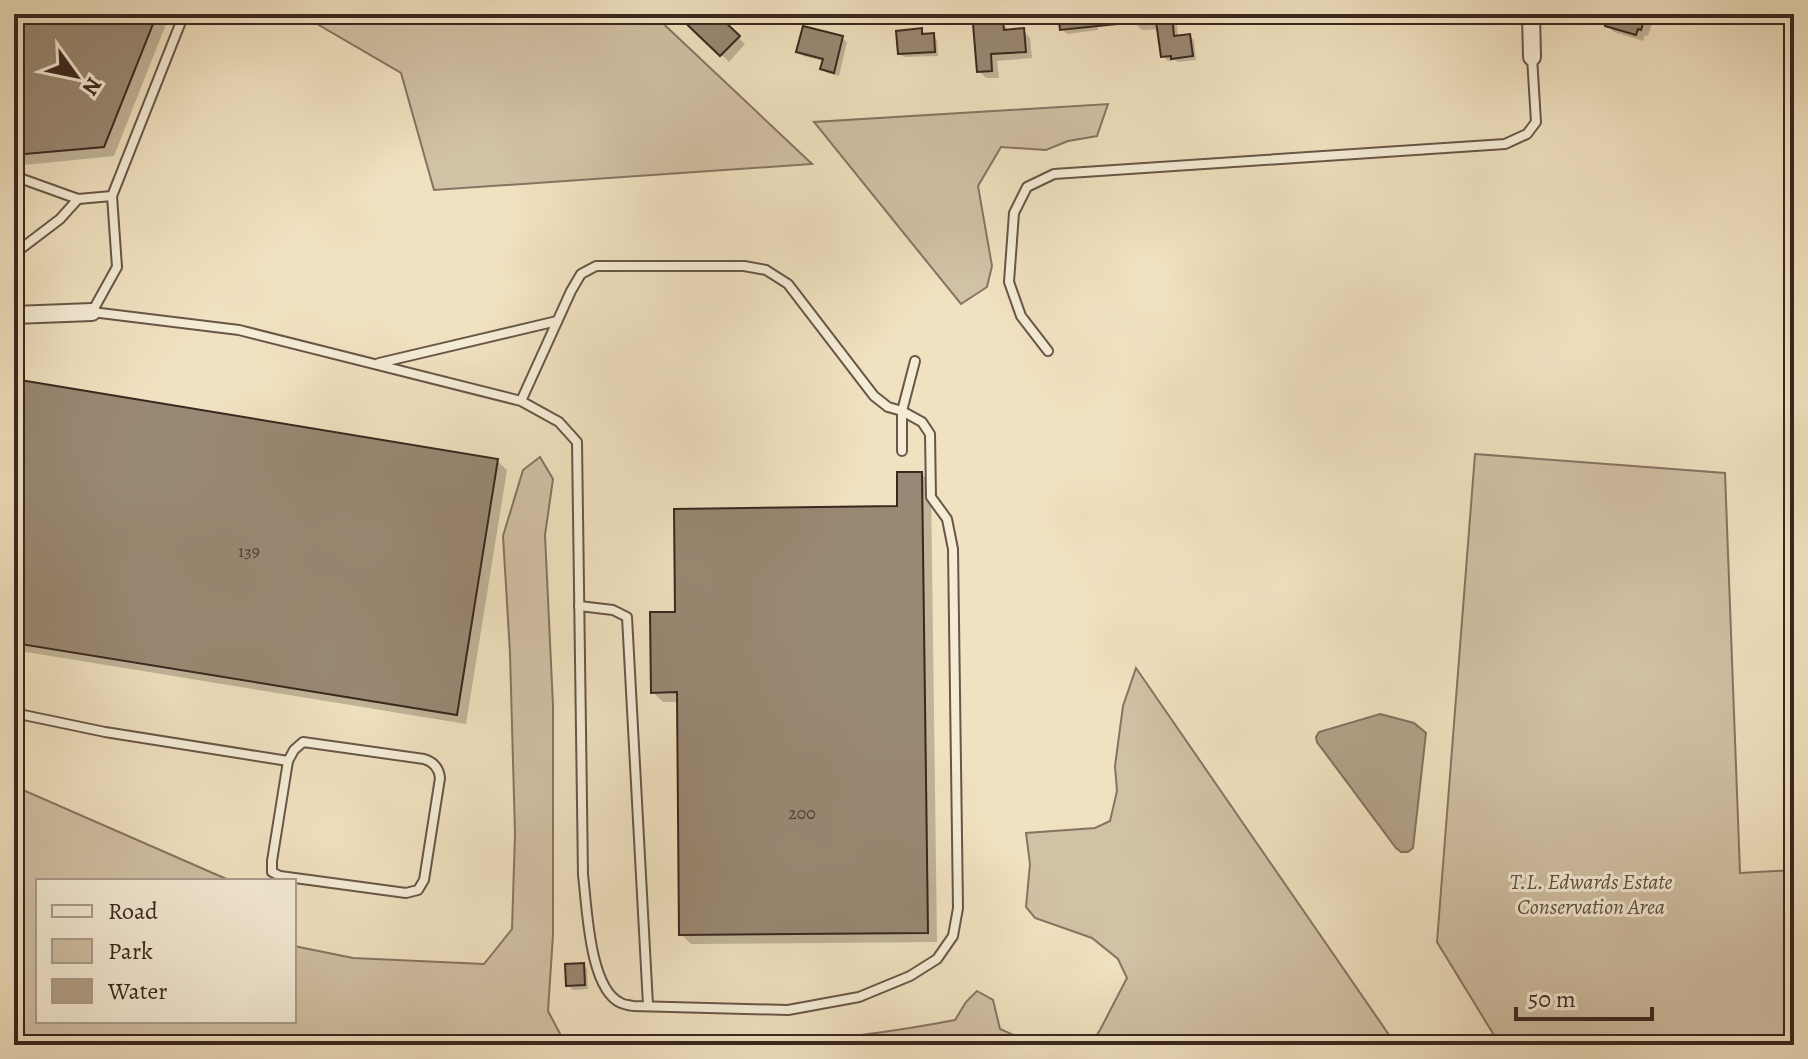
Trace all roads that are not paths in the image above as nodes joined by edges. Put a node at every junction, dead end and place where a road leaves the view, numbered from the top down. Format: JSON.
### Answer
{"nodes":[{"id":1,"x":184,"y":14,"type":"edge"},
{"id":2,"x":1531,"y":14,"type":"edge"},
{"id":3,"x":1532,"y":57,"type":"joint"},
{"id":4,"x":14,"y":176,"type":"edge"},
{"id":5,"x":112,"y":196,"type":"junction"},
{"id":6,"x":78,"y":199,"type":"junction"},
{"id":7,"x":14,"y":254,"type":"edge"},
{"id":8,"x":92,"y":312,"type":"junction"},
{"id":9,"x":14,"y":315,"type":"edge"},
{"id":10,"x":557,"y":321,"type":"junction"},
{"id":11,"x":1048,"y":351,"type":"dead end"},
{"id":12,"x":915,"y":361,"type":"dead end"},
{"id":13,"x":376,"y":364,"type":"junction"},
{"id":14,"x":521,"y":401,"type":"junction"},
{"id":15,"x":902,"y":411,"type":"junction"},
{"id":16,"x":902,"y":451,"type":"dead end"},
{"id":17,"x":579,"y":606,"type":"junction"},
{"id":18,"x":14,"y":713,"type":"edge"},
{"id":19,"x":288,"y":761,"type":"junction"},
{"id":20,"x":648,"y":1005,"type":"junction"}],
"edges":[{"from":1,"to":5,"type":"lane"},
{"from":2,"to":3,"type":"street"},
{"from":3,"to":11,"type":"lane"},
{"from":4,"to":6,"type":"lane"},
{"from":5,"to":6,"type":"lane"},
{"from":5,"to":8,"type":"lane"},
{"from":6,"to":7,"type":"lane"},
{"from":8,"to":9,"type":"street"},
{"from":8,"to":13,"type":"lane"},
{"from":10,"to":13,"type":"lane"},
{"from":10,"to":14,"type":"lane"},
{"from":10,"to":15,"type":"lane"},
{"from":12,"to":15,"type":"lane"},
{"from":13,"to":14,"type":"lane"},
{"from":14,"to":17,"type":"lane"},
{"from":15,"to":16,"type":"lane"},
{"from":15,"to":20,"type":"lane"},
{"from":17,"to":20,"type":"lane"},
{"from":17,"to":20,"type":"lane"},
{"from":18,"to":19,"type":"lane"},
{"from":19,"to":19,"type":"lane"}]}
